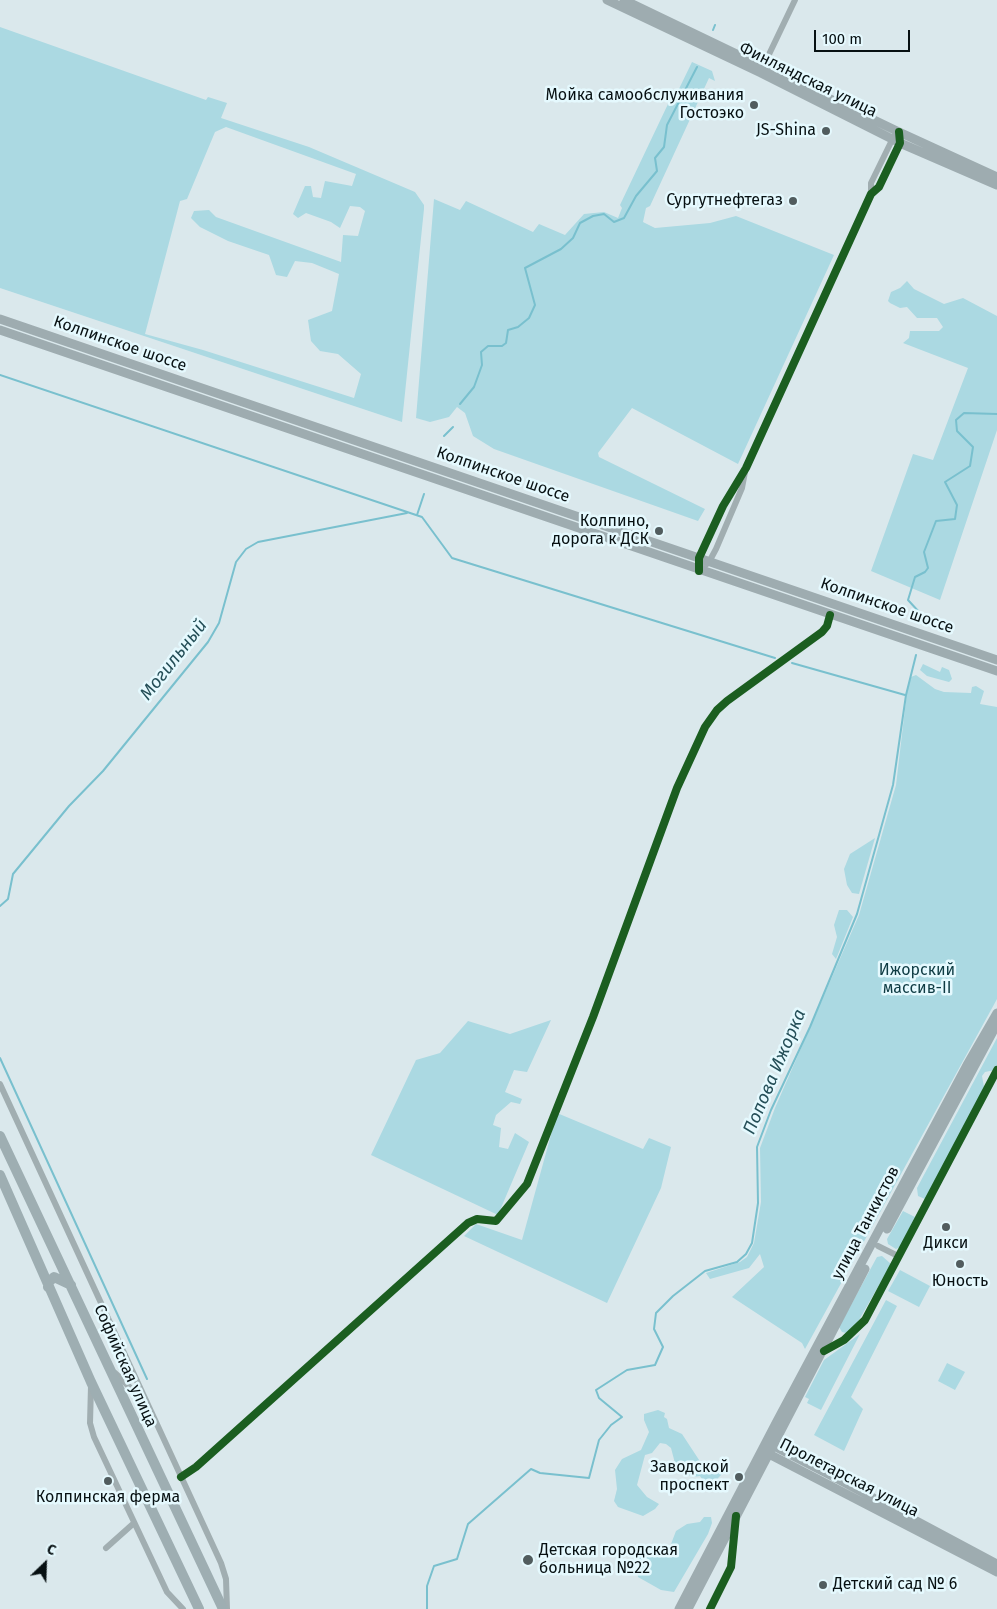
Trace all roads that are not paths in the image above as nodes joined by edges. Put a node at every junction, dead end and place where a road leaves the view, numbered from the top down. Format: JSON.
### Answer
{"nodes":[{"id":1,"x":607,"y":0,"type":"edge"},
{"id":2,"x":624,"y":0,"type":"edge"},
{"id":3,"x":795,"y":0,"type":"edge"},
{"id":4,"x":689,"y":35,"type":"junction"},
{"id":5,"x":762,"y":70,"type":"junction"},
{"id":6,"x":895,"y":135,"type":"junction"},
{"id":7,"x":900,"y":143,"type":"junction"},
{"id":8,"x":997,"y":177,"type":"edge"},
{"id":9,"x":997,"y":185,"type":"edge"},
{"id":10,"x":871,"y":194,"type":"junction"},
{"id":11,"x":0,"y":319,"type":"edge"},
{"id":12,"x":0,"y":330,"type":"edge"},
{"id":13,"x":746,"y":468,"type":"junction"},
{"id":14,"x":699,"y":558,"type":"junction"},
{"id":15,"x":709,"y":562,"type":"junction"},
{"id":16,"x":699,"y":571,"type":"junction"},
{"id":17,"x":830,"y":615,"type":"junction"},
{"id":18,"x":997,"y":660,"type":"edge"},
{"id":19,"x":997,"y":671,"type":"edge"},
{"id":20,"x":997,"y":1014,"type":"edge"},
{"id":21,"x":997,"y":1024,"type":"edge"},
{"id":22,"x":997,"y":1070,"type":"edge"},
{"id":23,"x":0,"y":1084,"type":"edge"},
{"id":24,"x":0,"y":1136,"type":"edge"},
{"id":25,"x":0,"y":1175,"type":"edge"},
{"id":26,"x":875,"y":1244,"type":"junction"},
{"id":27,"x":898,"y":1256,"type":"junction"},
{"id":28,"x":72,"y":1286,"type":"junction"},
{"id":29,"x":48,"y":1287,"type":"junction"},
{"id":30,"x":824,"y":1352,"type":"junction"},
{"id":31,"x":110,"y":1369,"type":"junction"},
{"id":32,"x":91,"y":1382,"type":"junction"},
{"id":33,"x":149,"y":1407,"type":"junction"},
{"id":34,"x":774,"y":1446,"type":"junction"},
{"id":35,"x":763,"y":1447,"type":"junction"},
{"id":36,"x":769,"y":1456,"type":"junction"},
{"id":37,"x":181,"y":1477,"type":"junction"},
{"id":38,"x":736,"y":1516,"type":"junction"},
{"id":39,"x":134,"y":1523,"type":"junction"},
{"id":40,"x":106,"y":1548,"type":"dead end"},
{"id":41,"x":997,"y":1564,"type":"edge"},
{"id":42,"x":997,"y":1572,"type":"edge"},
{"id":43,"x":183,"y":1609,"type":"edge"},
{"id":44,"x":199,"y":1609,"type":"edge"},
{"id":45,"x":223,"y":1609,"type":"edge"},
{"id":46,"x":226,"y":1609,"type":"edge"},
{"id":47,"x":679,"y":1609,"type":"edge"},
{"id":48,"x":688,"y":1609,"type":"edge"},
{"id":49,"x":710,"y":1609,"type":"edge"}],
"edges":[{"from":1,"to":4,"type":"main road","name":"Финляндская улица"},
{"from":2,"to":4,"type":"main road","name":"Финляндская улица"},
{"from":3,"to":5,"type":"street"},
{"from":4,"to":5,"type":"main road","name":"Финляндская улица"},
{"from":5,"to":6,"type":"main road","name":"Финляндская улица"},
{"from":6,"to":7,"type":"main road","name":"Финляндская улица"},
{"from":6,"to":8,"type":"main road","name":"Финляндская улица"},
{"from":6,"to":10,"type":"street"},
{"from":7,"to":9,"type":"main road","name":"Финляндская улица"},
{"from":7,"to":10,"type":"street"},
{"from":10,"to":13,"type":"street"},
{"from":11,"to":14,"type":"main road","name":"Колпинское шоссе"},
{"from":12,"to":16,"type":"main road","name":"Колпинское шоссе"},
{"from":13,"to":14,"type":"street"},
{"from":13,"to":15,"type":"street"},
{"from":14,"to":15,"type":"main road","name":"Колпинское шоссе"},
{"from":14,"to":16,"type":"street"},
{"from":15,"to":16,"type":"street"},
{"from":15,"to":18,"type":"main road","name":"Колпинское шоссе"},
{"from":16,"to":17,"type":"main road","name":"Колпинское шоссе"},
{"from":17,"to":19,"type":"main road","name":"Колпинское шоссе"},
{"from":17,"to":37,"type":"street"},
{"from":20,"to":26,"type":"main road","name":"улица Танкистов"},
{"from":21,"to":26,"type":"main road","name":"улица Танкистов"},
{"from":22,"to":27,"type":"street"},
{"from":23,"to":33,"type":"street"},
{"from":24,"to":28,"type":"main road","name":"Софийская улица"},
{"from":25,"to":29,"type":"main road"},
{"from":26,"to":27,"type":"street"},
{"from":26,"to":30,"type":"main road","name":"улица Танкистов"},
{"from":26,"to":35,"type":"main road","name":"улица Танкистов"},
{"from":27,"to":30,"type":"street"},
{"from":28,"to":29,"type":"main road"},
{"from":28,"to":31,"type":"main road","name":"Софийская улица"},
{"from":29,"to":32,"type":"main road"},
{"from":30,"to":34,"type":"main road","name":"улица Танкистов"},
{"from":31,"to":33,"type":"street"},
{"from":31,"to":45,"type":"main road","name":"Софийская улица"},
{"from":32,"to":39,"type":"street"},
{"from":32,"to":44,"type":"main road"},
{"from":33,"to":37,"type":"street"},
{"from":34,"to":35,"type":"main road","name":"Пролетарская улица"},
{"from":34,"to":36,"type":"main road","name":"улица Танкистов"},
{"from":34,"to":41,"type":"main road","name":"Пролетарская улица"},
{"from":35,"to":36,"type":"main road","name":"Пролетарская улица"},
{"from":35,"to":47,"type":"main road"},
{"from":36,"to":38,"type":"main road"},
{"from":36,"to":42,"type":"main road","name":"Пролетарская улица"},
{"from":37,"to":46,"type":"street"},
{"from":38,"to":48,"type":"main road"},
{"from":38,"to":49,"type":"street"},
{"from":39,"to":40,"type":"street"},
{"from":39,"to":43,"type":"street"}]}
